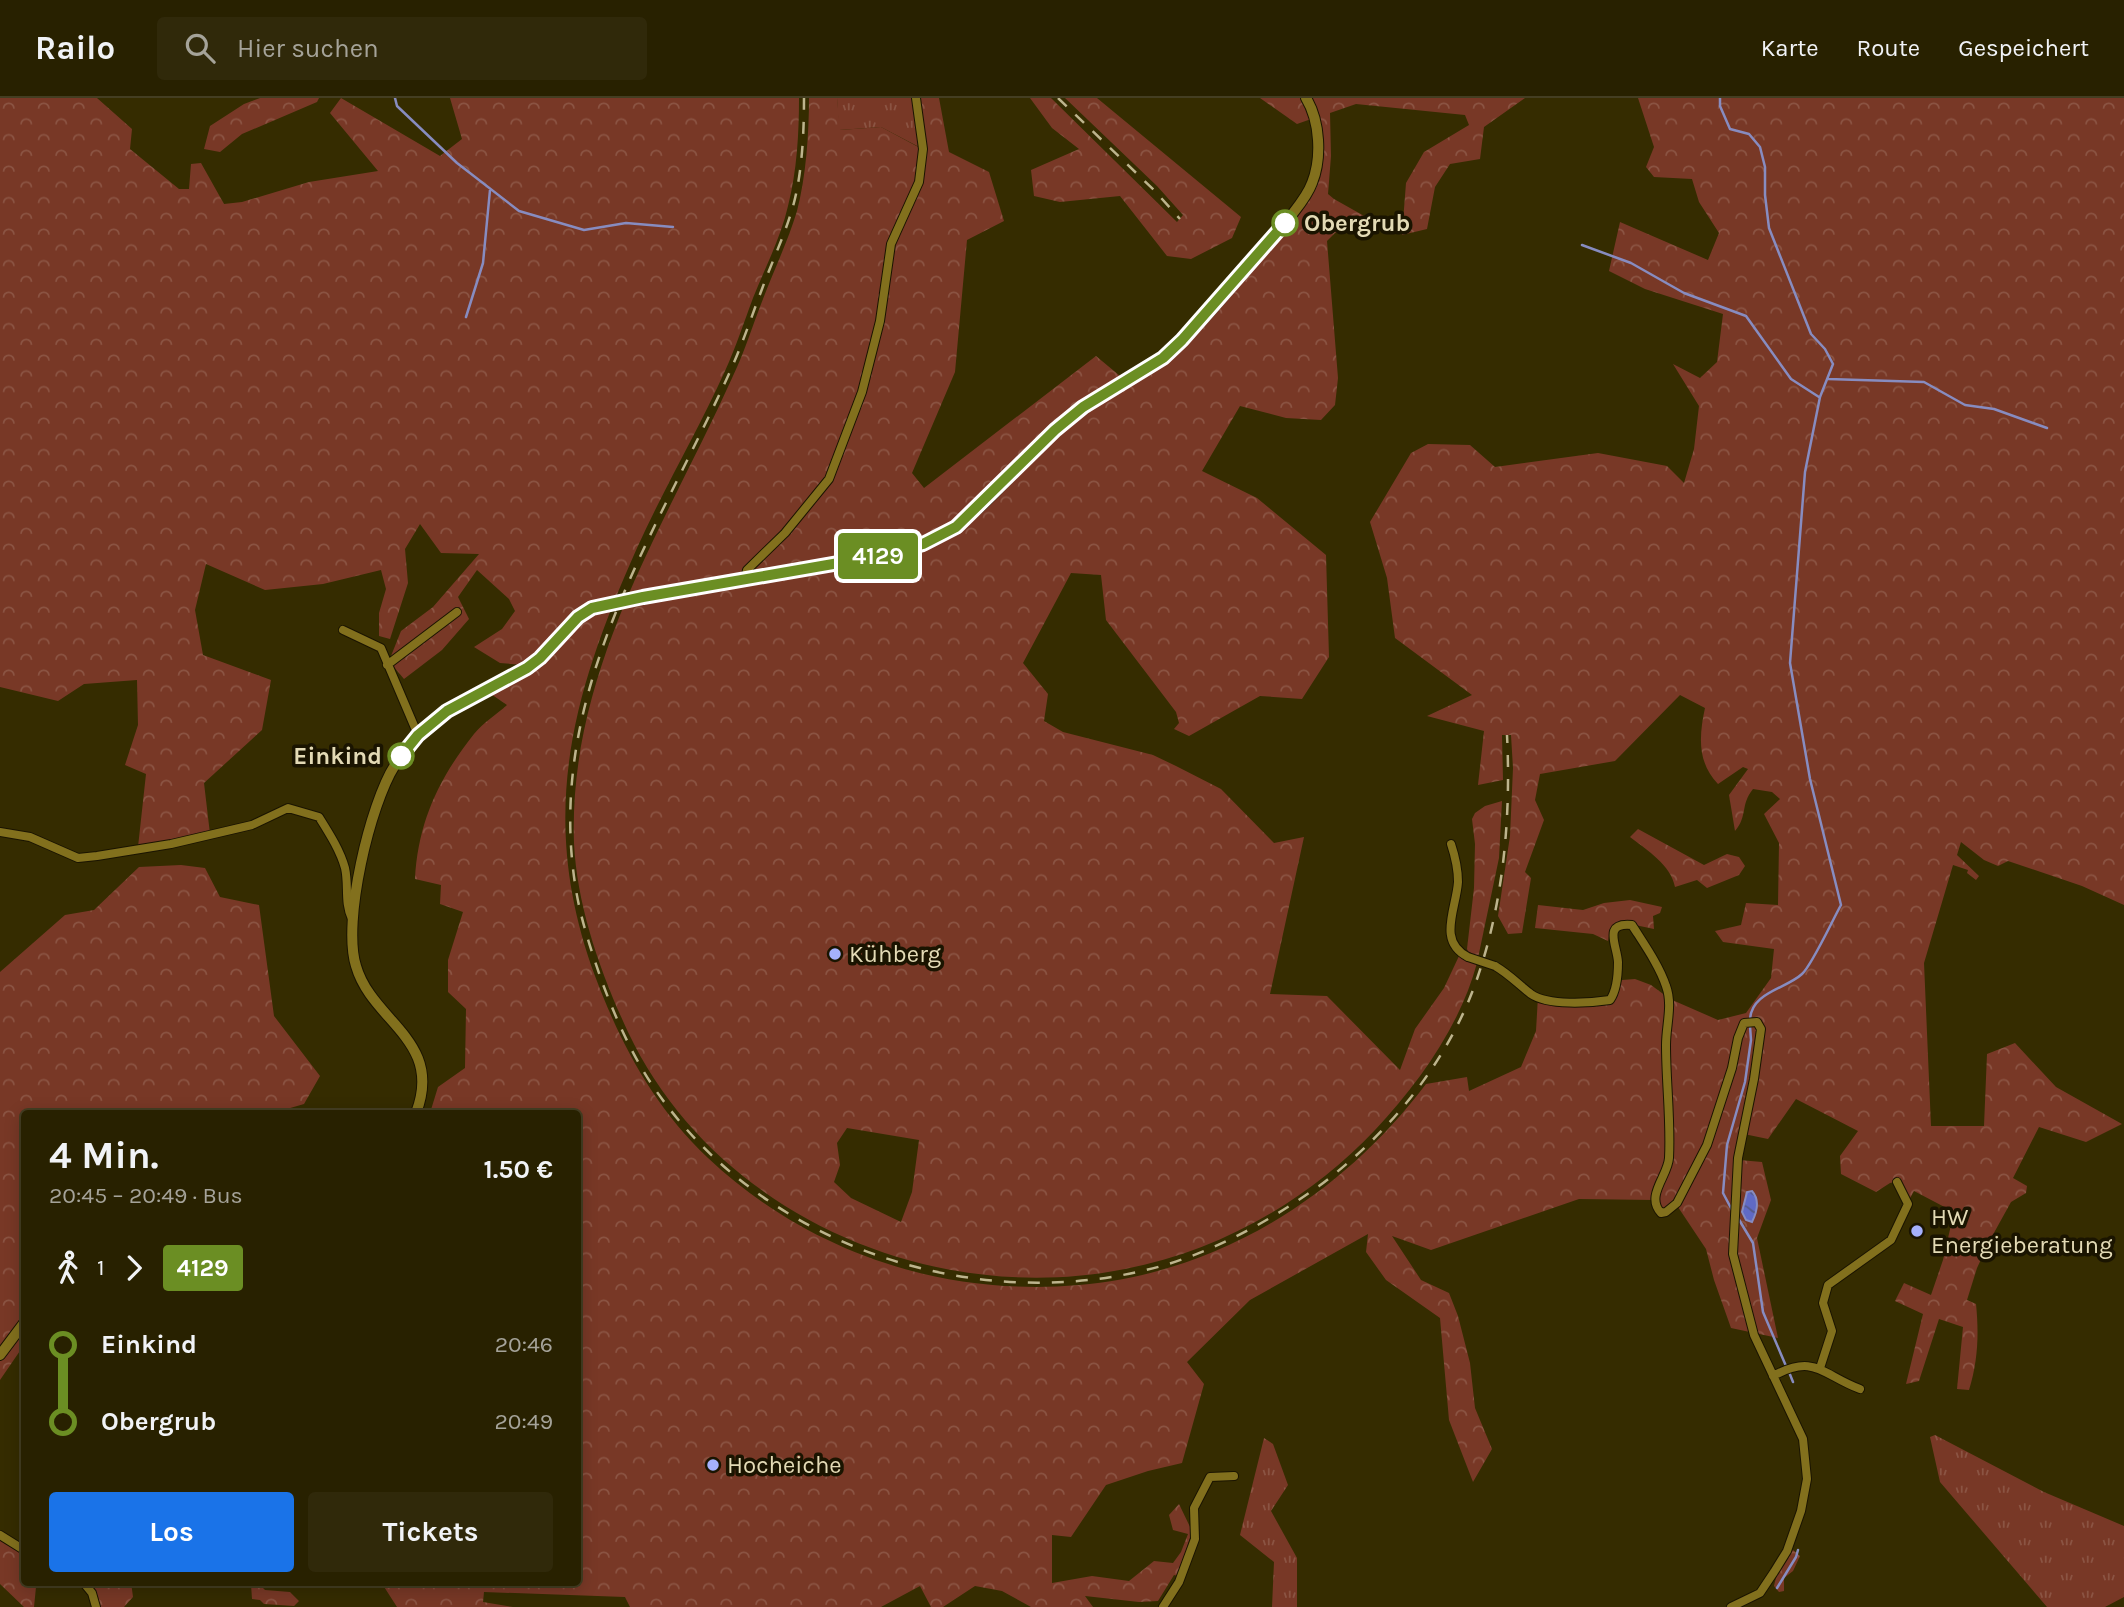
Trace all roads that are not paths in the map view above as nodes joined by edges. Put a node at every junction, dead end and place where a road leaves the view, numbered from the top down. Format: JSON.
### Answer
{"nodes":[{"id":1,"x":916,"y":98,"type":"edge"},
{"id":2,"x":1306,"y":98,"type":"edge"},
{"id":3,"x":746,"y":580,"type":"junction"},
{"id":4,"x":457,"y":612,"type":"dead end"},
{"id":5,"x":342,"y":631,"type":"dead end"},
{"id":6,"x":387,"y":665,"type":"junction"},
{"id":7,"x":418,"y":735,"type":"junction"},
{"id":8,"x":0,"y":832,"type":"edge"},
{"id":9,"x":1451,"y":844,"type":"dead end"},
{"id":10,"x":353,"y":922,"type":"junction"},
{"id":11,"x":417,"y":1110,"type":"edge"},
{"id":12,"x":1897,"y":1182,"type":"dead end"},
{"id":13,"x":21,"y":1327,"type":"edge"},
{"id":14,"x":0,"y":1355,"type":"edge"},
{"id":15,"x":1820,"y":1368,"type":"junction"},
{"id":16,"x":1773,"y":1376,"type":"junction"},
{"id":17,"x":1860,"y":1389,"type":"dead end"},
{"id":18,"x":1234,"y":1476,"type":"dead end"},
{"id":19,"x":0,"y":1535,"type":"edge"},
{"id":20,"x":21,"y":1548,"type":"edge"},
{"id":21,"x":86,"y":1586,"type":"edge"},
{"id":22,"x":96,"y":1607,"type":"edge"},
{"id":23,"x":1163,"y":1607,"type":"edge"},
{"id":24,"x":1731,"y":1607,"type":"edge"}],
"edges":[{"from":1,"to":3,"type":"street"},
{"from":2,"to":3,"type":"street"},
{"from":3,"to":7,"type":"street"},
{"from":4,"to":6,"type":"street"},
{"from":5,"to":6,"type":"street"},
{"from":6,"to":7,"type":"street"},
{"from":7,"to":10,"type":"street"},
{"from":8,"to":10,"type":"street"},
{"from":9,"to":16,"type":"street","bridge":true},
{"from":10,"to":11,"type":"street"},
{"from":12,"to":15,"type":"street"},
{"from":13,"to":14,"type":"street"},
{"from":15,"to":16,"type":"street"},
{"from":15,"to":17,"type":"street"},
{"from":16,"to":24,"type":"street"},
{"from":18,"to":23,"type":"street"},
{"from":19,"to":20,"type":"street"},
{"from":21,"to":22,"type":"street"}]}
